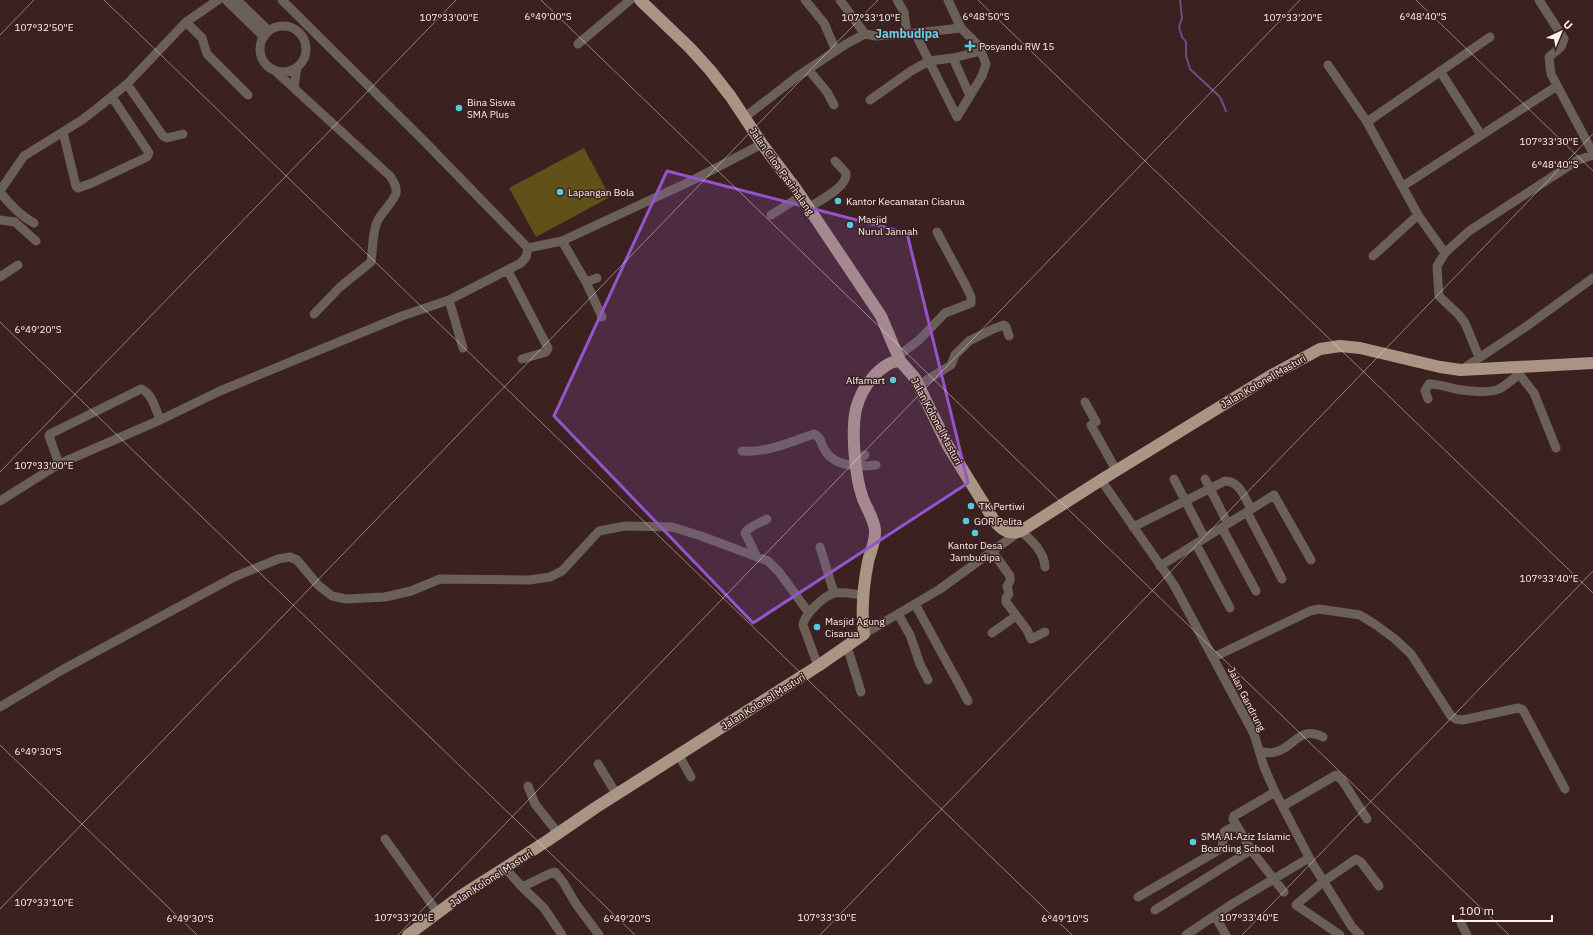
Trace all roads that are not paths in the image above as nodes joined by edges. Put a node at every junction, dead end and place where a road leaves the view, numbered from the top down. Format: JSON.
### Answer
{"nodes":[{"id":1,"x":218,"y":0,"type":"edge"},
{"id":2,"x":226,"y":0,"type":"edge"},
{"id":3,"x":237,"y":0,"type":"edge"},
{"id":4,"x":282,"y":0,"type":"edge"},
{"id":5,"x":630,"y":0,"type":"edge"},
{"id":6,"x":640,"y":0,"type":"edge"},
{"id":7,"x":805,"y":0,"type":"edge"},
{"id":8,"x":840,"y":0,"type":"edge"},
{"id":9,"x":897,"y":0,"type":"edge"},
{"id":10,"x":948,"y":0,"type":"edge"},
{"id":11,"x":1539,"y":0,"type":"edge"},
{"id":12,"x":186,"y":22,"type":"junction"},
{"id":13,"x":961,"y":28,"type":"junction"},
{"id":14,"x":267,"y":34,"type":"junction"},
{"id":15,"x":865,"y":34,"type":"junction"},
{"id":16,"x":911,"y":34,"type":"junction"},
{"id":17,"x":1490,"y":37,"type":"dead end"},
{"id":18,"x":578,"y":44,"type":"dead end"},
{"id":19,"x":981,"y":50,"type":"junction"},
{"id":20,"x":836,"y":51,"type":"junction"},
{"id":21,"x":952,"y":58,"type":"junction"},
{"id":22,"x":929,"y":61,"type":"junction"},
{"id":23,"x":1328,"y":65,"type":"dead end"},
{"id":24,"x":298,"y":67,"type":"junction"},
{"id":25,"x":273,"y":69,"type":"junction"},
{"id":26,"x":808,"y":69,"type":"junction"},
{"id":27,"x":1440,"y":72,"type":"junction"},
{"id":28,"x":127,"y":84,"type":"junction"},
{"id":29,"x":1557,"y":86,"type":"junction"},
{"id":30,"x":294,"y":87,"type":"junction"},
{"id":31,"x":248,"y":95,"type":"dead end"},
{"id":32,"x":970,"y":96,"type":"junction"},
{"id":33,"x":112,"y":97,"type":"junction"},
{"id":34,"x":870,"y":100,"type":"dead end"},
{"id":35,"x":834,"y":106,"type":"dead end"},
{"id":36,"x":745,"y":117,"type":"junction"},
{"id":37,"x":1367,"y":122,"type":"junction"},
{"id":38,"x":63,"y":132,"type":"junction"},
{"id":39,"x":183,"y":134,"type":"dead end"},
{"id":40,"x":1481,"y":135,"type":"junction"},
{"id":41,"x":762,"y":144,"type":"junction"},
{"id":42,"x":1593,"y":154,"type":"edge"},
{"id":43,"x":835,"y":161,"type":"dead end"},
{"id":44,"x":1403,"y":186,"type":"junction"},
{"id":45,"x":0,"y":192,"type":"edge"},
{"id":46,"x":801,"y":196,"type":"junction"},
{"id":47,"x":808,"y":208,"type":"junction"},
{"id":48,"x":771,"y":215,"type":"dead end"},
{"id":49,"x":1418,"y":215,"type":"junction"},
{"id":50,"x":0,"y":220,"type":"edge"},
{"id":51,"x":34,"y":223,"type":"dead end"},
{"id":52,"x":937,"y":232,"type":"dead end"},
{"id":53,"x":36,"y":241,"type":"dead end"},
{"id":54,"x":562,"y":241,"type":"junction"},
{"id":55,"x":528,"y":248,"type":"junction"},
{"id":56,"x":1445,"y":252,"type":"junction"},
{"id":57,"x":1373,"y":256,"type":"dead end"},
{"id":58,"x":18,"y":265,"type":"dead end"},
{"id":59,"x":508,"y":271,"type":"junction"},
{"id":60,"x":0,"y":277,"type":"edge"},
{"id":61,"x":597,"y":278,"type":"dead end"},
{"id":62,"x":1593,"y":278,"type":"edge"},
{"id":63,"x":586,"y":282,"type":"junction"},
{"id":64,"x":449,"y":300,"type":"junction"},
{"id":65,"x":314,"y":314,"type":"dead end"},
{"id":66,"x":602,"y":317,"type":"dead end"},
{"id":67,"x":1009,"y":336,"type":"dead end"},
{"id":68,"x":463,"y":348,"type":"dead end"},
{"id":69,"x":1478,"y":357,"type":"junction"},
{"id":70,"x":899,"y":358,"type":"junction"},
{"id":71,"x":522,"y":359,"type":"dead end"},
{"id":72,"x":1593,"y":363,"type":"edge"},
{"id":73,"x":1461,"y":370,"type":"junction"},
{"id":74,"x":1516,"y":370,"type":"junction"},
{"id":75,"x":919,"y":385,"type":"junction"},
{"id":76,"x":1428,"y":398,"type":"dead end"},
{"id":77,"x":1085,"y":402,"type":"dead end"},
{"id":78,"x":160,"y":420,"type":"junction"},
{"id":79,"x":1556,"y":448,"type":"dead end"},
{"id":80,"x":742,"y":451,"type":"dead end"},
{"id":81,"x":859,"y":461,"type":"junction"},
{"id":82,"x":59,"y":464,"type":"junction"},
{"id":83,"x":876,"y":465,"type":"dead end"},
{"id":84,"x":1116,"y":470,"type":"junction"},
{"id":85,"x":1174,"y":479,"type":"dead end"},
{"id":86,"x":1205,"y":479,"type":"dead end"},
{"id":87,"x":1101,"y":480,"type":"junction"},
{"id":88,"x":1210,"y":488,"type":"junction"},
{"id":89,"x":0,"y":501,"type":"edge"},
{"id":90,"x":1186,"y":501,"type":"junction"},
{"id":91,"x":1248,"y":509,"type":"junction"},
{"id":92,"x":767,"y":519,"type":"dead end"},
{"id":93,"x":1224,"y":524,"type":"junction"},
{"id":94,"x":1133,"y":528,"type":"junction"},
{"id":95,"x":1020,"y":531,"type":"junction"},
{"id":96,"x":1203,"y":535,"type":"dead end"},
{"id":97,"x":1196,"y":544,"type":"junction"},
{"id":98,"x":820,"y":547,"type":"dead end"},
{"id":99,"x":992,"y":551,"type":"junction"},
{"id":100,"x":757,"y":557,"type":"junction"},
{"id":101,"x":1311,"y":560,"type":"dead end"},
{"id":102,"x":1160,"y":566,"type":"junction"},
{"id":103,"x":1045,"y":567,"type":"dead end"},
{"id":104,"x":1282,"y":579,"type":"dead end"},
{"id":105,"x":1256,"y":591,"type":"dead end"},
{"id":106,"x":834,"y":593,"type":"junction"},
{"id":107,"x":863,"y":594,"type":"junction"},
{"id":108,"x":915,"y":604,"type":"junction"},
{"id":109,"x":1230,"y":608,"type":"dead end"},
{"id":110,"x":809,"y":613,"type":"junction"},
{"id":111,"x":898,"y":614,"type":"junction"},
{"id":112,"x":1016,"y":616,"type":"junction"},
{"id":113,"x":1045,"y":632,"type":"dead end"},
{"id":114,"x":992,"y":633,"type":"dead end"},
{"id":115,"x":864,"y":634,"type":"junction"},
{"id":116,"x":847,"y":646,"type":"junction"},
{"id":117,"x":1214,"y":657,"type":"junction"},
{"id":118,"x":818,"y":666,"type":"junction"},
{"id":119,"x":928,"y":680,"type":"dead end"},
{"id":120,"x":861,"y":692,"type":"dead end"},
{"id":121,"x":968,"y":701,"type":"dead end"},
{"id":122,"x":0,"y":707,"type":"edge"},
{"id":123,"x":1323,"y":737,"type":"dead end"},
{"id":124,"x":1259,"y":751,"type":"junction"},
{"id":125,"x":678,"y":754,"type":"junction"},
{"id":126,"x":598,"y":764,"type":"dead end"},
{"id":127,"x":691,"y":777,"type":"dead end"},
{"id":128,"x":528,"y":786,"type":"dead end"},
{"id":129,"x":1566,"y":789,"type":"dead end"},
{"id":130,"x":1275,"y":792,"type":"junction"},
{"id":131,"x":617,"y":795,"type":"junction"},
{"id":132,"x":1283,"y":806,"type":"junction"},
{"id":133,"x":1367,"y":818,"type":"dead end"},
{"id":134,"x":1236,"y":825,"type":"junction"},
{"id":135,"x":558,"y":833,"type":"junction"},
{"id":136,"x":385,"y":839,"type":"dead end"},
{"id":137,"x":1251,"y":850,"type":"junction"},
{"id":138,"x":1309,"y":858,"type":"junction"},
{"id":139,"x":505,"y":868,"type":"junction"},
{"id":140,"x":1274,"y":879,"type":"junction"},
{"id":141,"x":1324,"y":881,"type":"junction"},
{"id":142,"x":1379,"y":886,"type":"dead end"},
{"id":143,"x":522,"y":887,"type":"junction"},
{"id":144,"x":1284,"y":892,"type":"dead end"},
{"id":145,"x":1138,"y":897,"type":"dead end"},
{"id":146,"x":1155,"y":910,"type":"dead end"},
{"id":147,"x":438,"y":913,"type":"junction"},
{"id":148,"x":1215,"y":916,"type":"junction"},
{"id":149,"x":1461,"y":923,"type":"dead end"},
{"id":150,"x":408,"y":935,"type":"edge"},
{"id":151,"x":562,"y":935,"type":"edge"},
{"id":152,"x":599,"y":935,"type":"edge"},
{"id":153,"x":1186,"y":935,"type":"edge"},
{"id":154,"x":1226,"y":935,"type":"edge"},
{"id":155,"x":1340,"y":935,"type":"edge"},
{"id":156,"x":1360,"y":935,"type":"edge"},
{"id":157,"x":1467,"y":935,"type":"edge"}],
"edges":[{"from":1,"to":12,"type":"street"},
{"from":2,"to":14,"type":"street"},
{"from":3,"to":14,"type":"street"},
{"from":4,"to":55,"type":"street"},
{"from":5,"to":18,"type":"street"},
{"from":6,"to":36,"type":"main road","name":"Jalan Ciloa Pasirhalang"},
{"from":7,"to":20,"type":"street"},
{"from":8,"to":15,"type":"street"},
{"from":9,"to":16,"type":"street"},
{"from":10,"to":13,"type":"street"},
{"from":11,"to":29,"type":"street"},
{"from":12,"to":28,"type":"street"},
{"from":12,"to":31,"type":"street"},
{"from":13,"to":16,"type":"street"},
{"from":13,"to":19,"type":"street"},
{"from":14,"to":24,"type":"street"},
{"from":14,"to":25,"type":"street"},
{"from":15,"to":16,"type":"street"},
{"from":15,"to":20,"type":"street"},
{"from":16,"to":22,"type":"street"},
{"from":17,"to":27,"type":"street"},
{"from":19,"to":21,"type":"street"},
{"from":19,"to":32,"type":"street"},
{"from":20,"to":26,"type":"street"},
{"from":21,"to":22,"type":"street"},
{"from":21,"to":32,"type":"street"},
{"from":22,"to":32,"type":"street"},
{"from":22,"to":34,"type":"street"},
{"from":23,"to":37,"type":"street"},
{"from":24,"to":25,"type":"street"},
{"from":24,"to":30,"type":"street"},
{"from":25,"to":30,"type":"street"},
{"from":26,"to":35,"type":"street"},
{"from":26,"to":36,"type":"street"},
{"from":27,"to":37,"type":"street"},
{"from":27,"to":40,"type":"street"},
{"from":28,"to":33,"type":"street"},
{"from":28,"to":39,"type":"street"},
{"from":29,"to":40,"type":"street"},
{"from":29,"to":42,"type":"street"},
{"from":30,"to":65,"type":"street"},
{"from":33,"to":38,"type":"street"},
{"from":33,"to":38,"type":"street"},
{"from":36,"to":41,"type":"main road","name":"Jalan Ciloa Pasirhalang"},
{"from":37,"to":44,"type":"street"},
{"from":38,"to":45,"type":"street"},
{"from":40,"to":44,"type":"street"},
{"from":41,"to":46,"type":"main road","name":"Jalan Ciloa Pasirhalang"},
{"from":41,"to":54,"type":"street"},
{"from":42,"to":56,"type":"street"},
{"from":43,"to":47,"type":"street"},
{"from":44,"to":49,"type":"street"},
{"from":45,"to":51,"type":"street"},
{"from":46,"to":47,"type":"main road","name":"Jalan Ciloa Pasirhalang"},
{"from":46,"to":48,"type":"street"},
{"from":47,"to":70,"type":"main road","name":"Jalan Ciloa Pasirhalang"},
{"from":49,"to":56,"type":"street"},
{"from":49,"to":57,"type":"street"},
{"from":50,"to":53,"type":"street"},
{"from":52,"to":70,"type":"street"},
{"from":54,"to":55,"type":"street"},
{"from":54,"to":63,"type":"street"},
{"from":55,"to":59,"type":"street"},
{"from":56,"to":69,"type":"street"},
{"from":58,"to":60,"type":"street"},
{"from":59,"to":64,"type":"street"},
{"from":59,"to":71,"type":"street"},
{"from":61,"to":63,"type":"street"},
{"from":62,"to":69,"type":"street"},
{"from":63,"to":66,"type":"street"},
{"from":64,"to":68,"type":"street"},
{"from":64,"to":78,"type":"street"},
{"from":67,"to":75,"type":"street"},
{"from":69,"to":73,"type":"street"},
{"from":70,"to":75,"type":"main road","name":"Jalan Kolonel Masturi"},
{"from":70,"to":81,"type":"main road"},
{"from":72,"to":74,"type":"main road","name":"Jalan Kolonel Masturi"},
{"from":73,"to":74,"type":"main road","name":"Jalan Kolonel Masturi"},
{"from":73,"to":84,"type":"main road","name":"Jalan Kolonel Masturi"},
{"from":74,"to":76,"type":"street"},
{"from":74,"to":79,"type":"street"},
{"from":75,"to":95,"type":"main road","name":"Jalan Kolonel Masturi"},
{"from":77,"to":84,"type":"street"},
{"from":78,"to":82,"type":"street"},
{"from":78,"to":82,"type":"street"},
{"from":80,"to":81,"type":"street"},
{"from":81,"to":83,"type":"street"},
{"from":81,"to":107,"type":"main road"},
{"from":82,"to":89,"type":"street"},
{"from":84,"to":87,"type":"main road","name":"Jalan Kolonel Masturi"},
{"from":85,"to":90,"type":"street"},
{"from":86,"to":88,"type":"street"},
{"from":87,"to":94,"type":"street","name":"Jalan Gandrung"},
{"from":87,"to":95,"type":"main road","name":"Jalan Kolonel Masturi"},
{"from":88,"to":90,"type":"street"},
{"from":88,"to":91,"type":"street"},
{"from":88,"to":93,"type":"street"},
{"from":90,"to":94,"type":"street"},
{"from":90,"to":96,"type":"street"},
{"from":91,"to":93,"type":"street"},
{"from":91,"to":101,"type":"street"},
{"from":91,"to":104,"type":"street"},
{"from":92,"to":100,"type":"street"},
{"from":93,"to":97,"type":"street"},
{"from":93,"to":105,"type":"street"},
{"from":94,"to":102,"type":"street","name":"Jalan Gandrung"},
{"from":95,"to":99,"type":"street"},
{"from":95,"to":103,"type":"street"},
{"from":97,"to":102,"type":"street"},
{"from":97,"to":109,"type":"street"},
{"from":98,"to":106,"type":"street"},
{"from":99,"to":108,"type":"street"},
{"from":99,"to":112,"type":"street"},
{"from":100,"to":110,"type":"street"},
{"from":100,"to":122,"type":"street"},
{"from":102,"to":117,"type":"street","name":"Jalan Gandrung"},
{"from":106,"to":107,"type":"street"},
{"from":106,"to":110,"type":"street"},
{"from":107,"to":115,"type":"main road"},
{"from":108,"to":111,"type":"street"},
{"from":108,"to":121,"type":"street"},
{"from":110,"to":118,"type":"street"},
{"from":111,"to":115,"type":"street"},
{"from":111,"to":119,"type":"street"},
{"from":112,"to":113,"type":"street"},
{"from":112,"to":114,"type":"street"},
{"from":115,"to":116,"type":"main road","name":"Jalan Kolonel Masturi"},
{"from":116,"to":118,"type":"main road","name":"Jalan Kolonel Masturi"},
{"from":116,"to":120,"type":"street"},
{"from":117,"to":124,"type":"street","name":"Jalan Gandrung"},
{"from":117,"to":129,"type":"street"},
{"from":118,"to":125,"type":"main road","name":"Jalan Kolonel Masturi"},
{"from":123,"to":124,"type":"street"},
{"from":124,"to":130,"type":"street","name":"Jalan Gandrung"},
{"from":125,"to":127,"type":"street"},
{"from":125,"to":131,"type":"main road","name":"Jalan Kolonel Masturi"},
{"from":126,"to":131,"type":"street"},
{"from":128,"to":135,"type":"street"},
{"from":130,"to":132,"type":"street","name":"Jalan Gandrung"},
{"from":130,"to":134,"type":"street"},
{"from":131,"to":135,"type":"main road","name":"Jalan Kolonel Masturi"},
{"from":132,"to":133,"type":"street"},
{"from":132,"to":138,"type":"street","name":"Jalan Gandrung"},
{"from":134,"to":137,"type":"street"},
{"from":134,"to":145,"type":"street"},
{"from":135,"to":139,"type":"main road","name":"Jalan Kolonel Masturi"},
{"from":136,"to":147,"type":"street"},
{"from":137,"to":140,"type":"street"},
{"from":137,"to":146,"type":"street"},
{"from":138,"to":140,"type":"street"},
{"from":138,"to":141,"type":"street","name":"Jalan Gandrung"},
{"from":139,"to":143,"type":"street"},
{"from":139,"to":147,"type":"main road","name":"Jalan Kolonel Masturi"},
{"from":140,"to":144,"type":"street"},
{"from":140,"to":148,"type":"street"},
{"from":141,"to":142,"type":"street"},
{"from":141,"to":155,"type":"street"},
{"from":141,"to":156,"type":"street","name":"Jalan Gandrung"},
{"from":143,"to":151,"type":"street"},
{"from":143,"to":152,"type":"street"},
{"from":147,"to":150,"type":"main road","name":"Jalan Kolonel Masturi"},
{"from":148,"to":153,"type":"street"},
{"from":148,"to":154,"type":"street"},
{"from":149,"to":157,"type":"street"}]}
